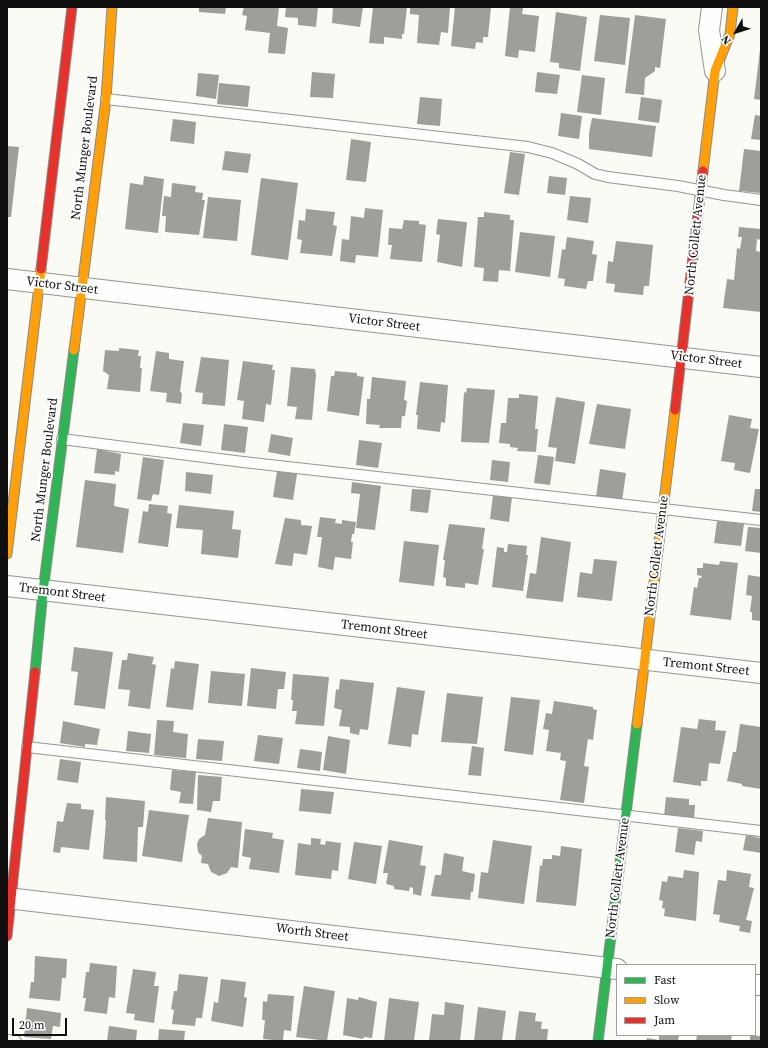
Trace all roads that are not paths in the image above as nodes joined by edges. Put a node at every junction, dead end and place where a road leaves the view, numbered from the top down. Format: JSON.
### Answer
{"nodes":[{"id":1,"x":72,"y":7,"type":"edge"},
{"id":2,"x":112,"y":7,"type":"edge"},
{"id":3,"x":712,"y":7,"type":"edge"},
{"id":4,"x":733,"y":7,"type":"edge"},
{"id":5,"x":715,"y":71,"type":"junction"},
{"id":6,"x":106,"y":99,"type":"junction"},
{"id":7,"x":701,"y":191,"type":"junction"},
{"id":8,"x":761,"y":200,"type":"edge"},
{"id":9,"x":7,"y":279,"type":"edge"},
{"id":10,"x":40,"y":283,"type":"junction"},
{"id":11,"x":82,"y":288,"type":"junction"},
{"id":12,"x":682,"y":358,"type":"junction"},
{"id":13,"x":761,"y":367,"type":"edge"},
{"id":14,"x":62,"y":439,"type":"junction"},
{"id":15,"x":663,"y":510,"type":"junction"},
{"id":16,"x":761,"y":520,"type":"edge"},
{"id":17,"x":7,"y":554,"type":"edge"},
{"id":18,"x":7,"y":586,"type":"edge"},
{"id":19,"x":43,"y":591,"type":"junction"},
{"id":20,"x":644,"y":660,"type":"junction"},
{"id":21,"x":761,"y":673,"type":"edge"},
{"id":22,"x":27,"y":747,"type":"junction"},
{"id":23,"x":626,"y":815,"type":"junction"},
{"id":24,"x":761,"y":831,"type":"edge"},
{"id":25,"x":9,"y":899,"type":"edge"},
{"id":26,"x":7,"y":936,"type":"edge"},
{"id":27,"x":612,"y":968,"type":"edge"},
{"id":28,"x":7,"y":1040,"type":"edge"},
{"id":29,"x":16,"y":1041,"type":"edge"},
{"id":30,"x":598,"y":1041,"type":"edge"}],
"edges":[{"from":1,"to":10,"type":"main road"},
{"from":2,"to":6,"type":"main road","name":"North Munger Boulevard"},
{"from":3,"to":5,"type":"street","name":"North Collett Avenue"},
{"from":4,"to":5,"type":"main road","name":"North Collett Avenue"},
{"from":5,"to":7,"type":"main road","name":"North Collett Avenue"},
{"from":6,"to":7,"type":"lane"},
{"from":6,"to":11,"type":"main road","name":"North Munger Boulevard"},
{"from":7,"to":8,"type":"lane"},
{"from":7,"to":12,"type":"main road","name":"North Collett Avenue"},
{"from":9,"to":10,"type":"street","name":"Victor Street"},
{"from":10,"to":11,"type":"street","name":"Victor Street"},
{"from":10,"to":17,"type":"main road"},
{"from":11,"to":12,"type":"street","name":"Victor Street"},
{"from":11,"to":14,"type":"main road","name":"North Munger Boulevard"},
{"from":12,"to":13,"type":"street","name":"Victor Street"},
{"from":12,"to":15,"type":"main road","name":"North Collett Avenue"},
{"from":14,"to":15,"type":"lane"},
{"from":14,"to":19,"type":"main road","name":"North Munger Boulevard"},
{"from":15,"to":16,"type":"lane"},
{"from":15,"to":20,"type":"main road","name":"North Collett Avenue"},
{"from":18,"to":19,"type":"street","name":"Tremont Street"},
{"from":19,"to":20,"type":"street","name":"Tremont Street"},
{"from":19,"to":22,"type":"main road","name":"North Munger Boulevard"},
{"from":20,"to":21,"type":"street","name":"Tremont Street"},
{"from":20,"to":23,"type":"main road","name":"North Collett Avenue"},
{"from":22,"to":23,"type":"lane"},
{"from":22,"to":25,"type":"main road","name":"North Munger Boulevard"},
{"from":23,"to":24,"type":"lane"},
{"from":23,"to":27,"type":"main road","name":"North Collett Avenue"},
{"from":25,"to":26,"type":"main road","name":"North Munger Boulevard"},
{"from":25,"to":27,"type":"street","name":"Worth Street"},
{"from":27,"to":30,"type":"main road","name":"North Collett Avenue"},
{"from":28,"to":29,"type":"lane"}]}
